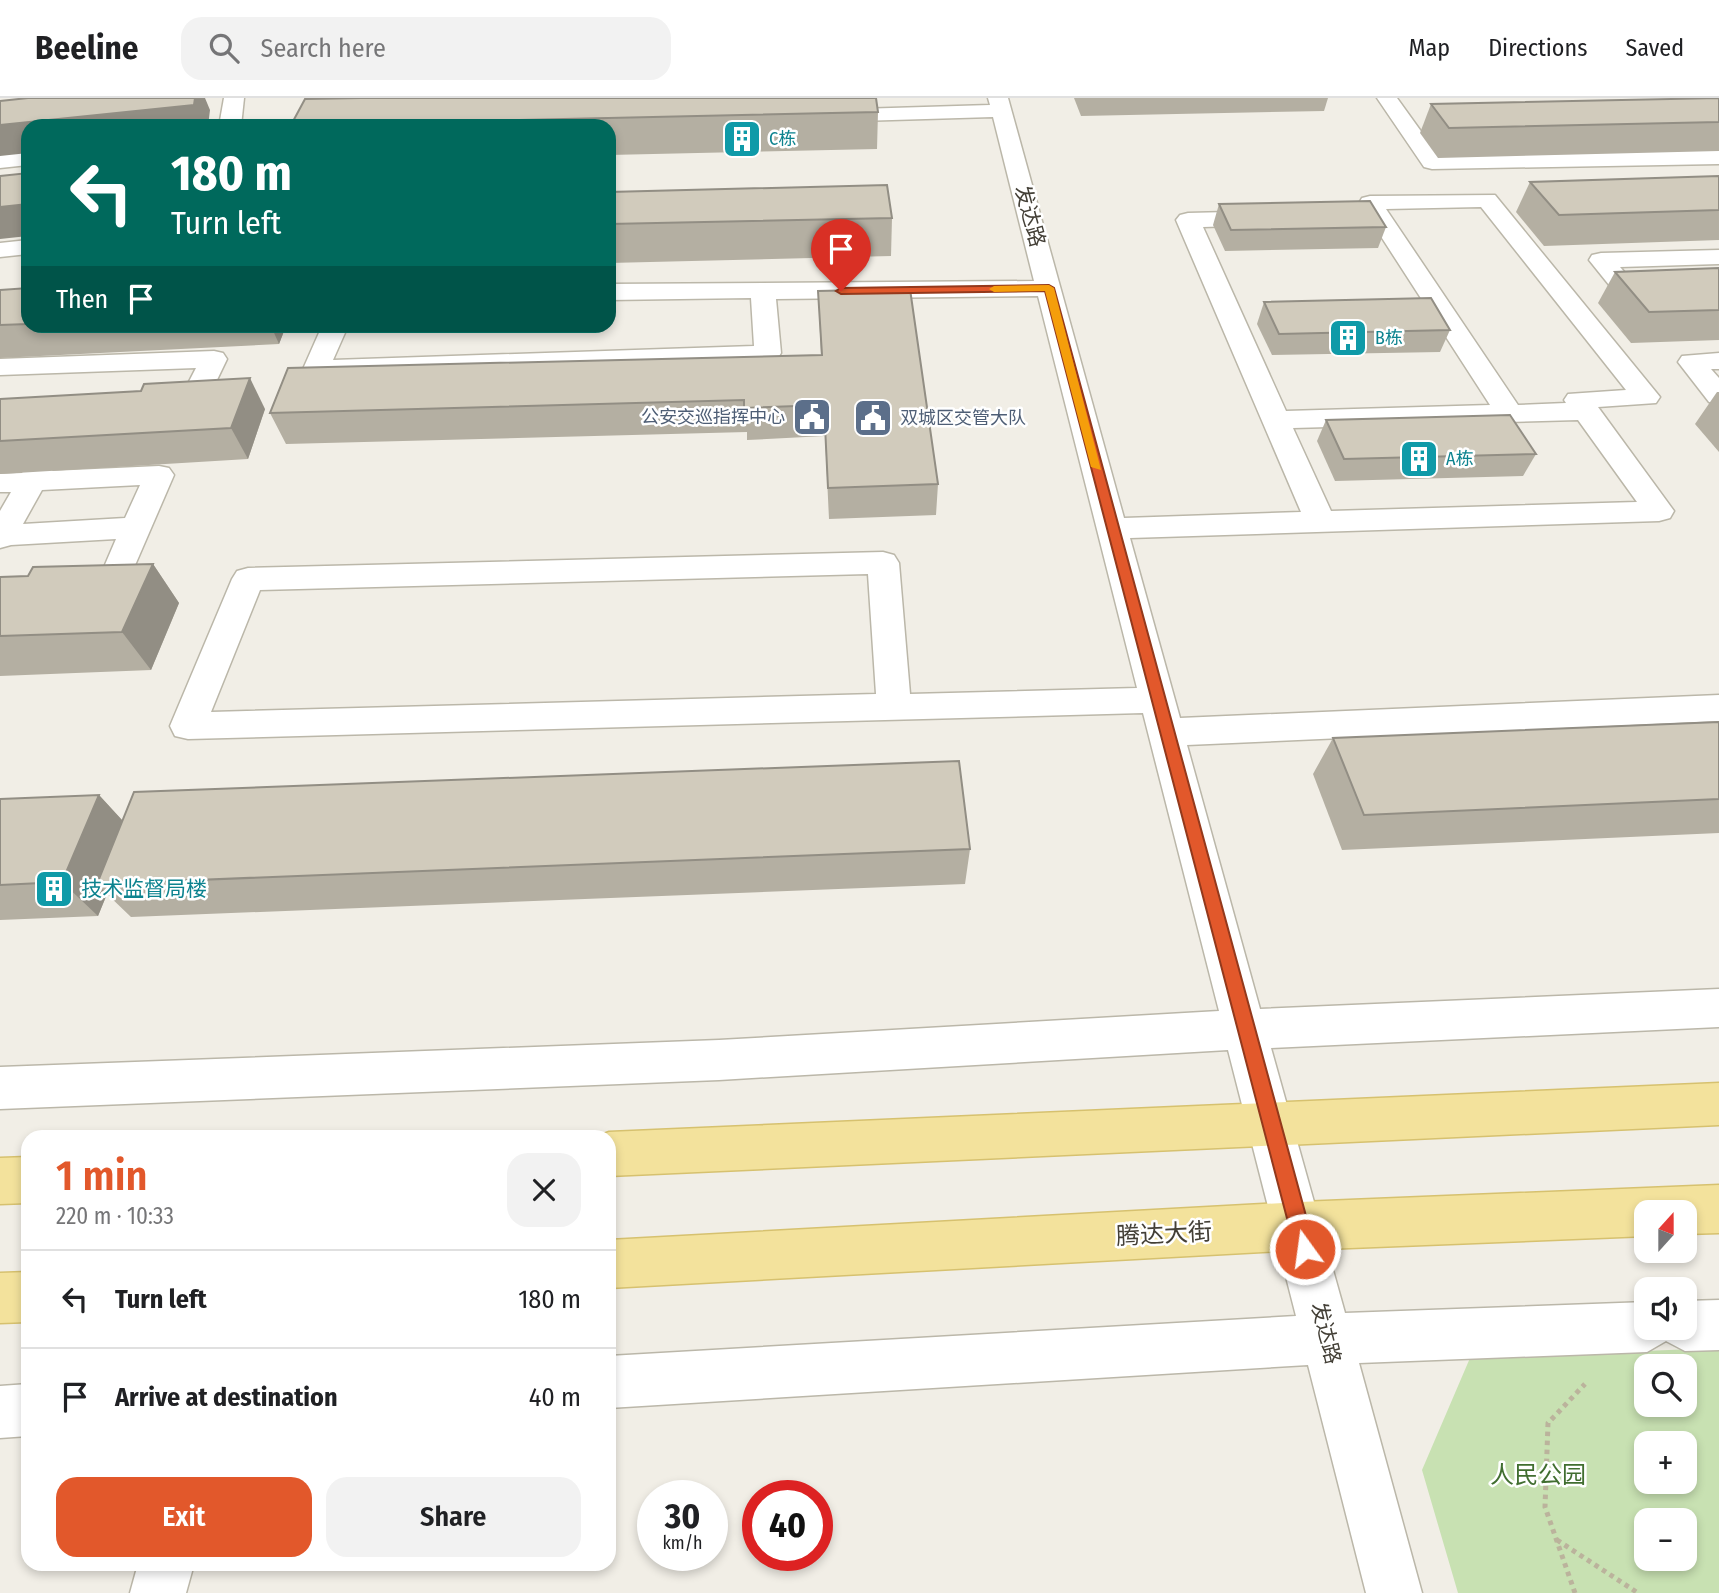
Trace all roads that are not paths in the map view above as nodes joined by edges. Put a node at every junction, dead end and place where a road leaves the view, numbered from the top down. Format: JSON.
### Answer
{"nodes":[{"id":1,"x":234,"y":98,"type":"edge"},
{"id":2,"x":1387,"y":98,"type":"edge"},
{"id":3,"x":1000,"y":105,"type":"edge"},
{"id":4,"x":804,"y":116,"type":"edge"},
{"id":5,"x":231,"y":119,"type":"edge"},
{"id":6,"x":1430,"y":120,"type":"edge"},
{"id":7,"x":1402,"y":121,"type":"junction"},
{"id":8,"x":1719,"y":157,"type":"edge"},
{"id":9,"x":21,"y":159,"type":"edge"},
{"id":10,"x":0,"y":161,"type":"edge"},
{"id":11,"x":1378,"y":215,"type":"junction"},
{"id":12,"x":21,"y":248,"type":"edge"},
{"id":13,"x":0,"y":250,"type":"edge"},
{"id":14,"x":1719,"y":257,"type":"edge"},
{"id":15,"x":1049,"y":288,"type":"junction"},
{"id":16,"x":1719,"y":289,"type":"edge"},
{"id":17,"x":616,"y":292,"type":"edge"},
{"id":18,"x":763,"y":292,"type":"junction"},
{"id":19,"x":1441,"y":310,"type":"junction"},
{"id":20,"x":1415,"y":311,"type":"edge"},
{"id":21,"x":1230,"y":316,"type":"junction"},
{"id":22,"x":1256,"y":316,"type":"dead end"},
{"id":23,"x":332,"y":333,"type":"edge"},
{"id":24,"x":1719,"y":361,"type":"edge"},
{"id":25,"x":0,"y":368,"type":"edge"},
{"id":26,"x":1719,"y":396,"type":"edge"},
{"id":27,"x":136,"y":409,"type":"edge"},
{"id":28,"x":1586,"y":411,"type":"junction"},
{"id":29,"x":1510,"y":414,"type":"junction"},
{"id":30,"x":1274,"y":420,"type":"junction"},
{"id":31,"x":57,"y":435,"type":"edge"},
{"id":32,"x":32,"y":481,"type":"junction"},
{"id":33,"x":0,"y":483,"type":"edge"},
{"id":34,"x":1320,"y":522,"type":"junction"},
{"id":35,"x":136,"y":528,"type":"junction"},
{"id":36,"x":1113,"y":528,"type":"junction"},
{"id":37,"x":1,"y":537,"type":"edge"},
{"id":38,"x":0,"y":595,"type":"edge"},
{"id":39,"x":894,"y":707,"type":"junction"},
{"id":40,"x":1719,"y":708,"type":"edge"},
{"id":41,"x":1163,"y":716,"type":"junction"},
{"id":42,"x":1719,"y":1008,"type":"edge"},
{"id":43,"x":1247,"y":1029,"type":"junction"},
{"id":44,"x":0,"y":1088,"type":"edge"},
{"id":45,"x":1719,"y":1104,"type":"edge"},
{"id":46,"x":1272,"y":1124,"type":"junction"},
{"id":47,"x":616,"y":1154,"type":"edge"},
{"id":48,"x":21,"y":1180,"type":"edge"},
{"id":49,"x":0,"y":1181,"type":"edge"},
{"id":50,"x":1719,"y":1209,"type":"edge"},
{"id":51,"x":1300,"y":1226,"type":"junction"},
{"id":52,"x":616,"y":1264,"type":"edge"},
{"id":53,"x":21,"y":1297,"type":"edge"},
{"id":54,"x":0,"y":1298,"type":"edge"},
{"id":55,"x":1719,"y":1325,"type":"edge"},
{"id":56,"x":1697,"y":1326,"type":"edge"},
{"id":57,"x":1634,"y":1328,"type":"edge"},
{"id":58,"x":1327,"y":1339,"type":"junction"},
{"id":59,"x":616,"y":1382,"type":"edge"},
{"id":60,"x":21,"y":1410,"type":"edge"},
{"id":61,"x":0,"y":1412,"type":"edge"},
{"id":62,"x":164,"y":1571,"type":"edge"},
{"id":63,"x":158,"y":1593,"type":"edge"},
{"id":64,"x":1394,"y":1593,"type":"edge"}],
"edges":[{"from":1,"to":5,"type":"street"},
{"from":2,"to":7,"type":"street"},
{"from":3,"to":4,"type":"street"},
{"from":3,"to":15,"type":"street","name":"发达路"},
{"from":6,"to":7,"type":"street"},
{"from":7,"to":8,"type":"street"},
{"from":9,"to":10,"type":"street"},
{"from":11,"to":19,"type":"street"},
{"from":11,"to":21,"type":"street"},
{"from":11,"to":28,"type":"street"},
{"from":12,"to":13,"type":"street"},
{"from":14,"to":16,"type":"street"},
{"from":15,"to":18,"type":"street"},
{"from":15,"to":36,"type":"street","name":"发达路"},
{"from":17,"to":18,"type":"street"},
{"from":18,"to":23,"type":"street"},
{"from":19,"to":20,"type":"street"},
{"from":19,"to":29,"type":"street"},
{"from":21,"to":22,"type":"street"},
{"from":21,"to":30,"type":"street"},
{"from":24,"to":26,"type":"street"},
{"from":25,"to":27,"type":"street"},
{"from":28,"to":29,"type":"street"},
{"from":28,"to":34,"type":"street"},
{"from":29,"to":30,"type":"street"},
{"from":30,"to":34,"type":"street"},
{"from":31,"to":32,"type":"street"},
{"from":32,"to":33,"type":"street"},
{"from":32,"to":35,"type":"street"},
{"from":32,"to":37,"type":"street"},
{"from":34,"to":36,"type":"street"},
{"from":35,"to":37,"type":"street"},
{"from":35,"to":38,"type":"street"},
{"from":36,"to":41,"type":"street","name":"发达路"},
{"from":39,"to":39,"type":"street"},
{"from":39,"to":41,"type":"street"},
{"from":40,"to":41,"type":"street"},
{"from":41,"to":43,"type":"street","name":"发达路"},
{"from":42,"to":43,"type":"street"},
{"from":43,"to":44,"type":"street"},
{"from":43,"to":46,"type":"street","name":"发达路"},
{"from":45,"to":46,"type":"main road"},
{"from":46,"to":47,"type":"main road"},
{"from":46,"to":51,"type":"street","name":"发达路"},
{"from":48,"to":49,"type":"main road"},
{"from":50,"to":51,"type":"main road","name":"腾达大街"},
{"from":51,"to":52,"type":"main road","name":"腾达大街"},
{"from":51,"to":58,"type":"street","name":"发达路"},
{"from":53,"to":54,"type":"main road"},
{"from":55,"to":56,"type":"street"},
{"from":57,"to":58,"type":"street"},
{"from":58,"to":59,"type":"street"},
{"from":58,"to":64,"type":"street","name":"发达路"},
{"from":60,"to":61,"type":"street"},
{"from":62,"to":63,"type":"street"}]}
